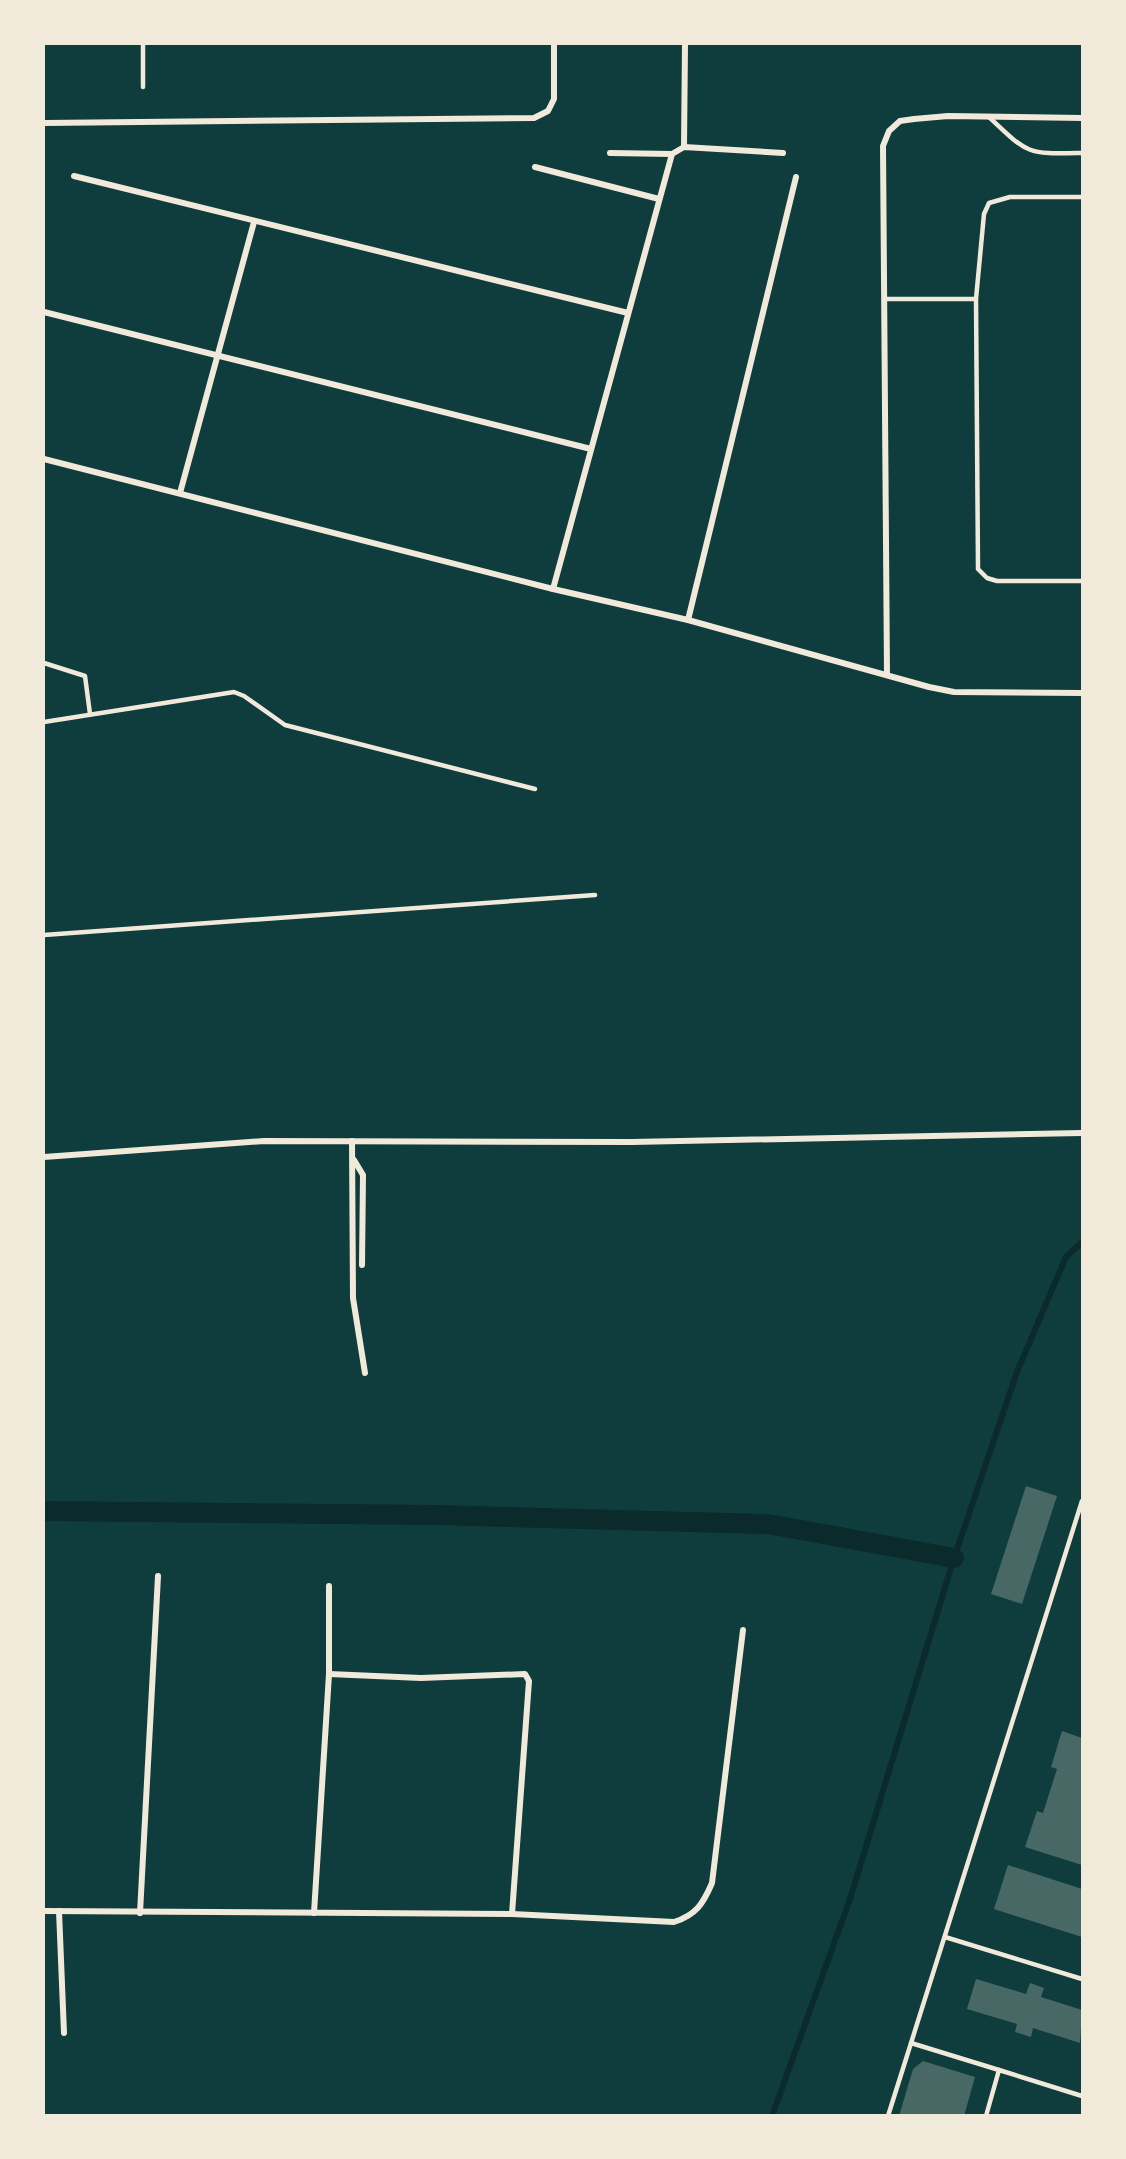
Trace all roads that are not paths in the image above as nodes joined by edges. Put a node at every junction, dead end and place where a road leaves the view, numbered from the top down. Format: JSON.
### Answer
{"nodes":[{"id":1,"x":143,"y":44,"type":"edge"},
{"id":2,"x":554,"y":44,"type":"edge"},
{"id":3,"x":685,"y":44,"type":"edge"},
{"id":4,"x":143,"y":87,"type":"dead end"},
{"id":5,"x":989,"y":117,"type":"junction"},
{"id":6,"x":1083,"y":118,"type":"edge"},
{"id":7,"x":44,"y":123,"type":"edge"},
{"id":8,"x":684,"y":147,"type":"junction"},
{"id":9,"x":610,"y":153,"type":"dead end"},
{"id":10,"x":783,"y":153,"type":"dead end"},
{"id":11,"x":1083,"y":153,"type":"edge"},
{"id":12,"x":672,"y":154,"type":"junction"},
{"id":13,"x":535,"y":167,"type":"dead end"},
{"id":14,"x":74,"y":176,"type":"dead end"},
{"id":15,"x":796,"y":177,"type":"dead end"},
{"id":16,"x":1083,"y":196,"type":"edge"},
{"id":17,"x":659,"y":200,"type":"junction"},
{"id":18,"x":254,"y":222,"type":"junction"},
{"id":19,"x":884,"y":299,"type":"junction"},
{"id":20,"x":976,"y":299,"type":"junction"},
{"id":21,"x":44,"y":312,"type":"edge"},
{"id":22,"x":628,"y":313,"type":"junction"},
{"id":23,"x":218,"y":357,"type":"junction"},
{"id":24,"x":591,"y":449,"type":"junction"},
{"id":25,"x":44,"y":459,"type":"edge"},
{"id":26,"x":180,"y":493,"type":"junction"},
{"id":27,"x":1083,"y":581,"type":"edge"},
{"id":28,"x":554,"y":589,"type":"junction"},
{"id":29,"x":688,"y":620,"type":"junction"},
{"id":30,"x":44,"y":663,"type":"edge"},
{"id":31,"x":887,"y":675,"type":"junction"},
{"id":32,"x":1083,"y":693,"type":"edge"},
{"id":33,"x":90,"y":714,"type":"junction"},
{"id":34,"x":44,"y":722,"type":"edge"},
{"id":35,"x":535,"y":789,"type":"dead end"},
{"id":36,"x":595,"y":895,"type":"dead end"},
{"id":37,"x":44,"y":934,"type":"edge"},
{"id":38,"x":1083,"y":1133,"type":"edge"},
{"id":39,"x":352,"y":1141,"type":"junction"},
{"id":40,"x":44,"y":1157,"type":"edge"},
{"id":41,"x":354,"y":1159,"type":"junction"},
{"id":42,"x":362,"y":1265,"type":"dead end"},
{"id":43,"x":365,"y":1372,"type":"dead end"},
{"id":44,"x":1083,"y":1501,"type":"edge"},
{"id":45,"x":158,"y":1576,"type":"dead end"},
{"id":46,"x":329,"y":1586,"type":"dead end"},
{"id":47,"x":744,"y":1630,"type":"dead end"},
{"id":48,"x":329,"y":1674,"type":"junction"},
{"id":49,"x":44,"y":1911,"type":"edge"},
{"id":50,"x":59,"y":1911,"type":"junction"},
{"id":51,"x":140,"y":1913,"type":"junction"},
{"id":52,"x":314,"y":1913,"type":"junction"},
{"id":53,"x":512,"y":1914,"type":"junction"},
{"id":54,"x":945,"y":1937,"type":"junction"},
{"id":55,"x":1083,"y":1979,"type":"edge"},
{"id":56,"x":64,"y":2032,"type":"dead end"},
{"id":57,"x":911,"y":2043,"type":"junction"},
{"id":58,"x":999,"y":2070,"type":"junction"},
{"id":59,"x":1083,"y":2096,"type":"edge"},
{"id":60,"x":888,"y":2115,"type":"edge"},
{"id":61,"x":986,"y":2115,"type":"edge"}],
"edges":[{"from":1,"to":4,"type":"lane"},
{"from":2,"to":7,"type":"street"},
{"from":3,"to":8,"type":"street"},
{"from":5,"to":6,"type":"street"},
{"from":5,"to":11,"type":"lane"},
{"from":5,"to":19,"type":"street"},
{"from":8,"to":10,"type":"street"},
{"from":8,"to":12,"type":"street"},
{"from":9,"to":12,"type":"street"},
{"from":12,"to":17,"type":"street"},
{"from":13,"to":17,"type":"street"},
{"from":14,"to":18,"type":"street"},
{"from":15,"to":29,"type":"street"},
{"from":16,"to":20,"type":"lane"},
{"from":17,"to":22,"type":"street"},
{"from":18,"to":22,"type":"street"},
{"from":18,"to":23,"type":"street"},
{"from":19,"to":20,"type":"lane"},
{"from":19,"to":31,"type":"street"},
{"from":20,"to":27,"type":"lane"},
{"from":21,"to":23,"type":"street"},
{"from":22,"to":24,"type":"street"},
{"from":23,"to":24,"type":"street"},
{"from":23,"to":26,"type":"street"},
{"from":24,"to":28,"type":"street"},
{"from":25,"to":26,"type":"street"},
{"from":26,"to":28,"type":"street"},
{"from":28,"to":29,"type":"street"},
{"from":29,"to":31,"type":"street"},
{"from":30,"to":33,"type":"lane"},
{"from":31,"to":32,"type":"street"},
{"from":33,"to":34,"type":"lane"},
{"from":33,"to":35,"type":"lane"},
{"from":36,"to":37,"type":"lane"},
{"from":38,"to":39,"type":"street"},
{"from":39,"to":40,"type":"street"},
{"from":39,"to":41,"type":"street"},
{"from":41,"to":42,"type":"street"},
{"from":41,"to":43,"type":"street"},
{"from":44,"to":54,"type":"lane"},
{"from":45,"to":51,"type":"street"},
{"from":46,"to":48,"type":"street"},
{"from":47,"to":53,"type":"street"},
{"from":48,"to":52,"type":"street"},
{"from":48,"to":53,"type":"street"},
{"from":49,"to":50,"type":"street"},
{"from":50,"to":51,"type":"street"},
{"from":50,"to":56,"type":"street"},
{"from":51,"to":52,"type":"street"},
{"from":52,"to":53,"type":"street"},
{"from":54,"to":55,"type":"lane"},
{"from":54,"to":57,"type":"lane"},
{"from":57,"to":58,"type":"lane"},
{"from":57,"to":60,"type":"lane"},
{"from":58,"to":59,"type":"lane"},
{"from":58,"to":61,"type":"lane"}]}
